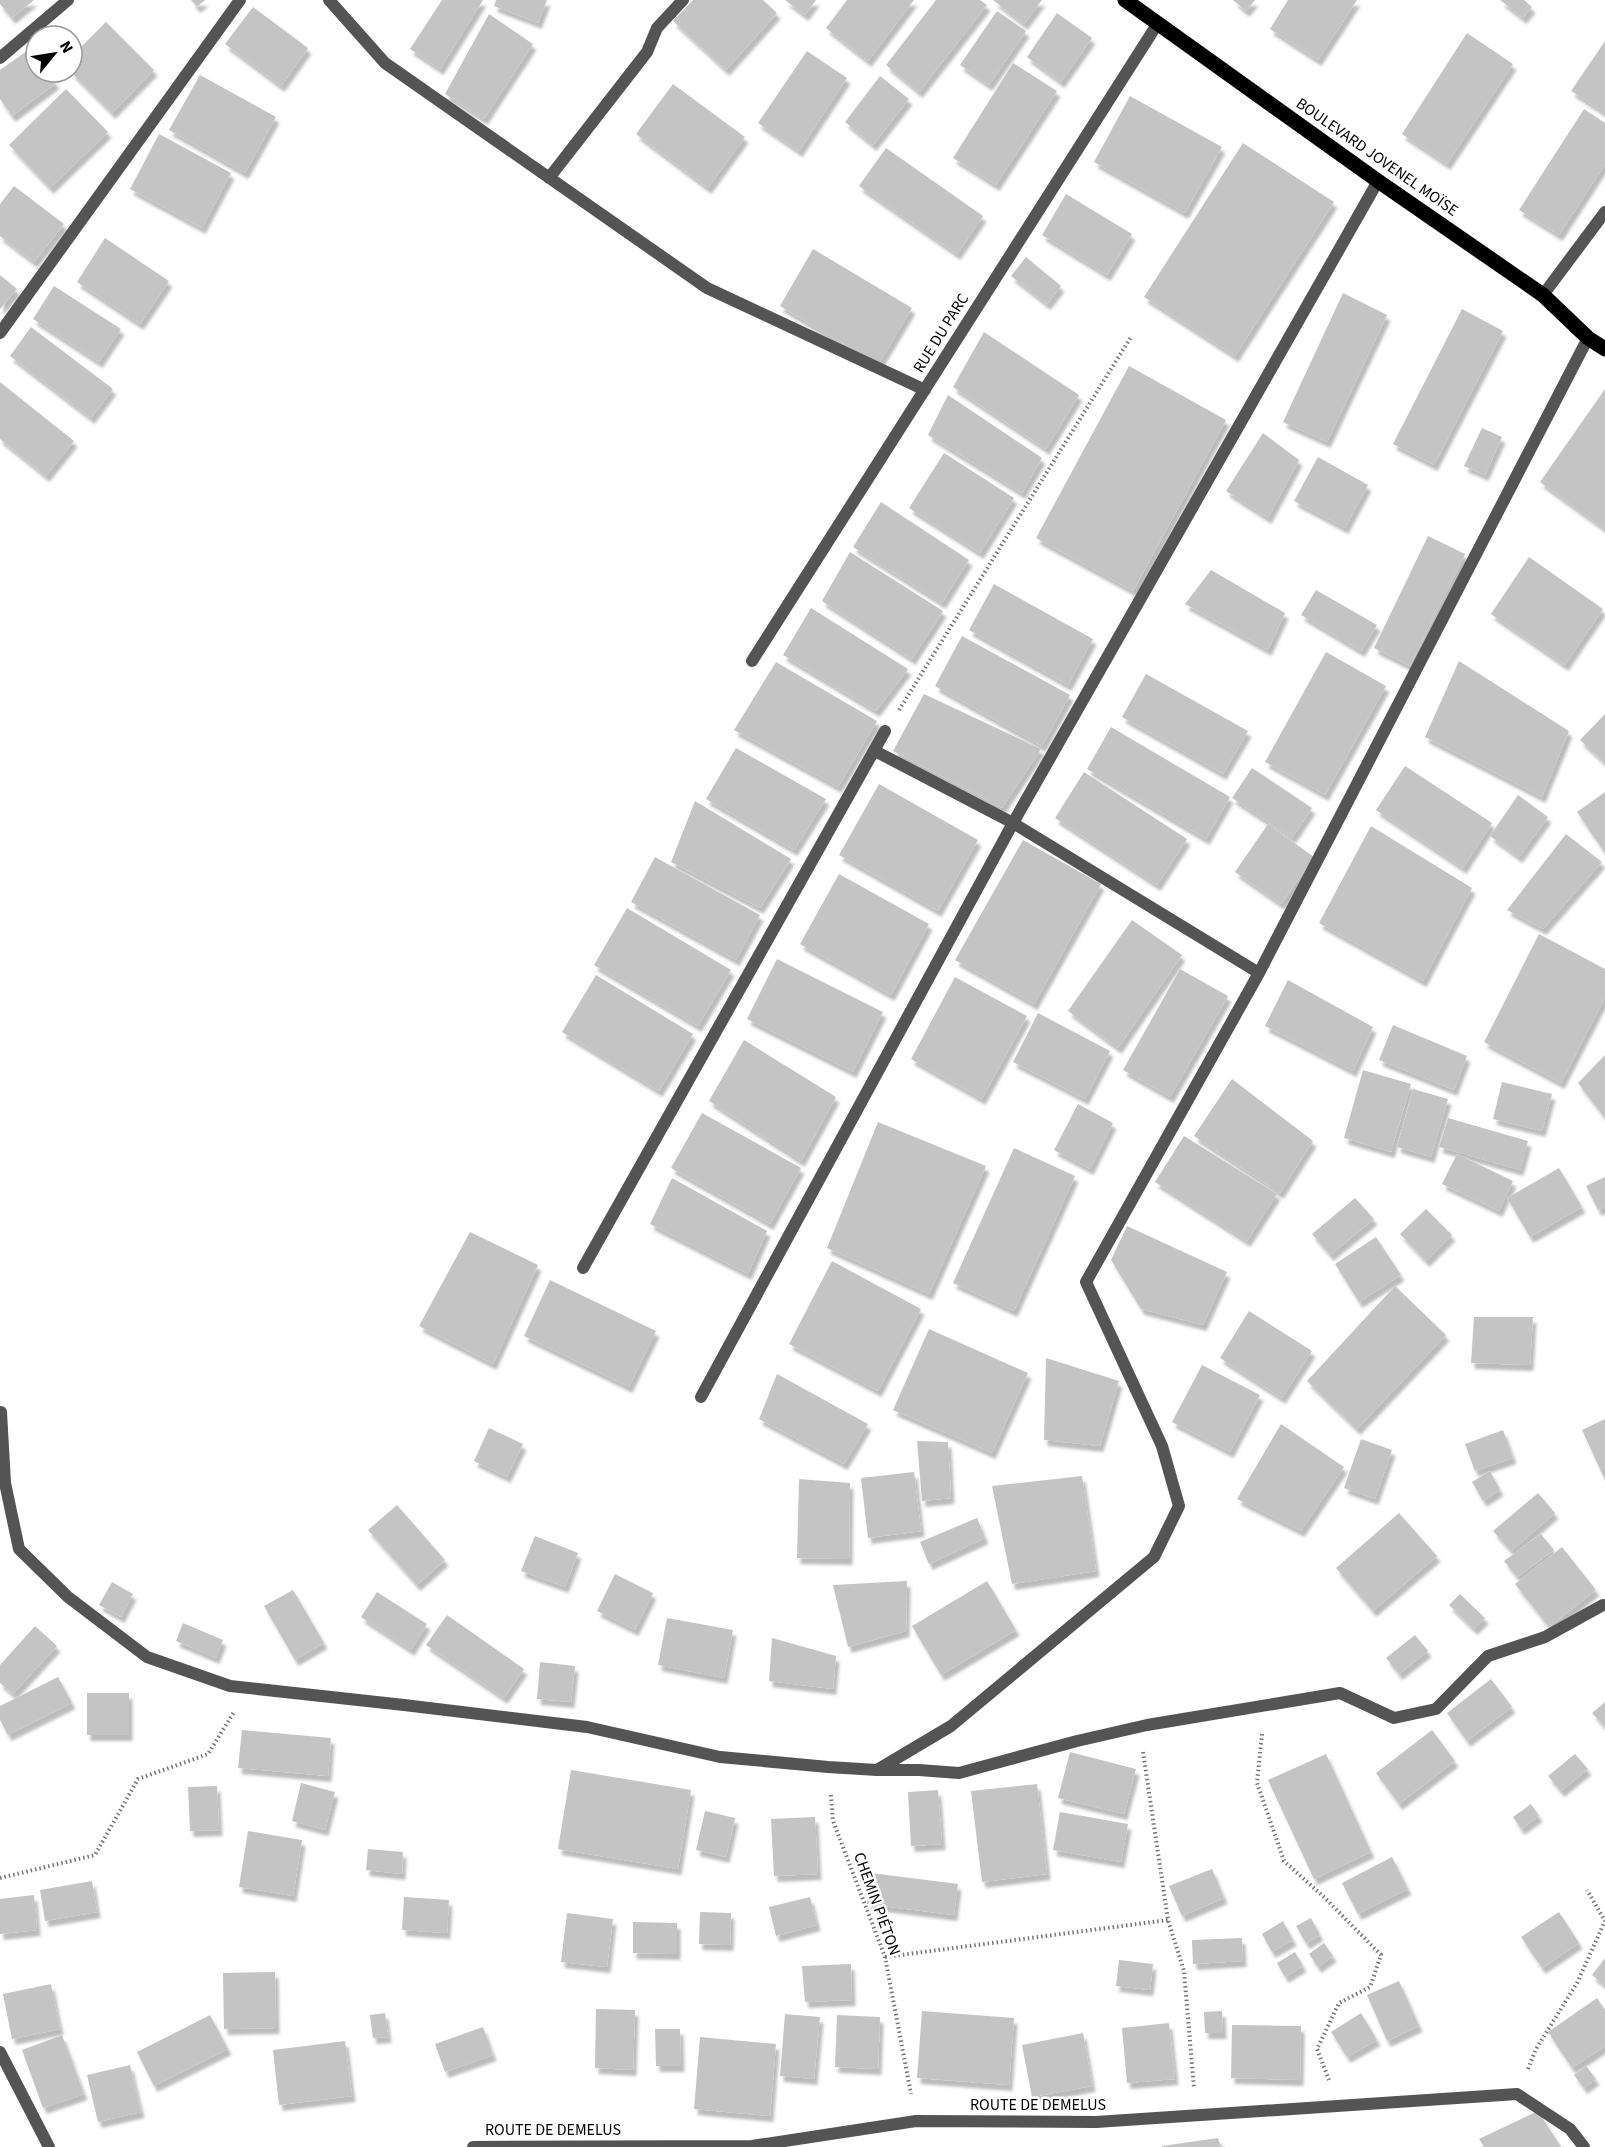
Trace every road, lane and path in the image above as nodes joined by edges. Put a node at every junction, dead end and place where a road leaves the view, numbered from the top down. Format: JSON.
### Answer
{"nodes":[{"id":1,"x":68,"y":0,"type":"edge"},
{"id":2,"x":240,"y":0,"type":"edge"},
{"id":3,"x":329,"y":0,"type":"edge"},
{"id":4,"x":683,"y":0,"type":"edge"},
{"id":5,"x":1125,"y":0,"type":"edge"},
{"id":6,"x":1158,"y":23,"type":"junction"},
{"id":7,"x":0,"y":58,"type":"edge"},
{"id":8,"x":549,"y":178,"type":"junction"},
{"id":9,"x":1378,"y":181,"type":"junction"},
{"id":10,"x":1605,"y":212,"type":"edge"},
{"id":11,"x":1543,"y":296,"type":"junction"},
{"id":12,"x":0,"y":333,"type":"edge"},
{"id":13,"x":1131,"y":336,"type":"dead end"},
{"id":14,"x":1588,"y":338,"type":"junction"},
{"id":15,"x":1605,"y":349,"type":"edge"},
{"id":16,"x":925,"y":390,"type":"junction"},
{"id":17,"x":752,"y":661,"type":"dead end"},
{"id":18,"x":885,"y":731,"type":"joint"},
{"id":19,"x":875,"y":752,"type":"junction"},
{"id":20,"x":1013,"y":823,"type":"junction"},
{"id":21,"x":1259,"y":973,"type":"junction"},
{"id":22,"x":583,"y":1268,"type":"dead end"},
{"id":23,"x":701,"y":1397,"type":"dead end"},
{"id":24,"x":2,"y":1412,"type":"dead end"},
{"id":25,"x":1603,"y":1605,"type":"dead end"},
{"id":26,"x":248,"y":1688,"type":"junction"},
{"id":27,"x":1265,"y":1707,"type":"junction"},
{"id":28,"x":1140,"y":1727,"type":"junction"},
{"id":29,"x":828,"y":1767,"type":"junction"},
{"id":30,"x":877,"y":1770,"type":"junction"},
{"id":31,"x":0,"y":1878,"type":"edge"},
{"id":32,"x":1587,"y":1890,"type":"dead end"},
{"id":33,"x":1168,"y":1920,"type":"junction"},
{"id":34,"x":885,"y":1957,"type":"junction"},
{"id":35,"x":0,"y":2052,"type":"edge"},
{"id":36,"x":1517,"y":2094,"type":"junction"},
{"id":37,"x":1339,"y":2106,"type":"junction"},
{"id":38,"x":1197,"y":2115,"type":"junction"},
{"id":39,"x":916,"y":2121,"type":"junction"},
{"id":40,"x":752,"y":2146,"type":"edge"},
{"id":41,"x":50,"y":2147,"type":"edge"},
{"id":42,"x":473,"y":2147,"type":"edge"},
{"id":43,"x":1584,"y":2147,"type":"edge"}],
"edges":[{"from":1,"to":7,"type":"street"},
{"from":2,"to":12,"type":"street"},
{"from":3,"to":8,"type":"street"},
{"from":4,"to":8,"type":"street"},
{"from":5,"to":6,"type":"main road","name":"BOULEVARD JOVENEL MOÏSE"},
{"from":6,"to":9,"type":"main road","name":"BOULEVARD JOVENEL MOÏSE"},
{"from":6,"to":16,"type":"street","name":"RUE DU PARC"},
{"from":8,"to":16,"type":"street"},
{"from":9,"to":11,"type":"main road","name":"BOULEVARD JOVENEL MOÏSE"},
{"from":9,"to":20,"type":"street"},
{"from":10,"to":11,"type":"street"},
{"from":11,"to":14,"type":"main road","name":"BOULEVARD JOVENEL MOÏSE"},
{"from":13,"to":18,"type":"path"},
{"from":14,"to":15,"type":"main road","name":"BOULEVARD JOVENEL MOÏSE"},
{"from":14,"to":21,"type":"street"},
{"from":16,"to":17,"type":"street","name":"RUE DU PARC"},
{"from":18,"to":19,"type":"street"},
{"from":19,"to":20,"type":"street"},
{"from":19,"to":22,"type":"street"},
{"from":20,"to":21,"type":"street"},
{"from":20,"to":23,"type":"street"},
{"from":21,"to":30,"type":"street"},
{"from":24,"to":26,"type":"street"},
{"from":25,"to":27,"type":"street"},
{"from":26,"to":29,"type":"street"},
{"from":26,"to":31,"type":"path"},
{"from":27,"to":28,"type":"street"},
{"from":27,"to":37,"type":"path"},
{"from":28,"to":30,"type":"street"},
{"from":28,"to":33,"type":"path"},
{"from":29,"to":30,"type":"street"},
{"from":29,"to":34,"type":"path","name":"CHEMIN PIÉTON"},
{"from":32,"to":36,"type":"path"},
{"from":33,"to":34,"type":"path"},
{"from":33,"to":38,"type":"path"},
{"from":34,"to":39,"type":"path","name":"CHEMIN PIÉTON"},
{"from":35,"to":41,"type":"street"},
{"from":36,"to":37,"type":"street","name":"ROUTE DE DEMELUS"},
{"from":36,"to":43,"type":"street"},
{"from":37,"to":38,"type":"street","name":"ROUTE DE DEMELUS"},
{"from":38,"to":39,"type":"street","name":"ROUTE DE DEMELUS"},
{"from":39,"to":40,"type":"street","name":"ROUTE DE DEMELUS"},
{"from":40,"to":42,"type":"street","name":"ROUTE DE DEMELUS"}]}
